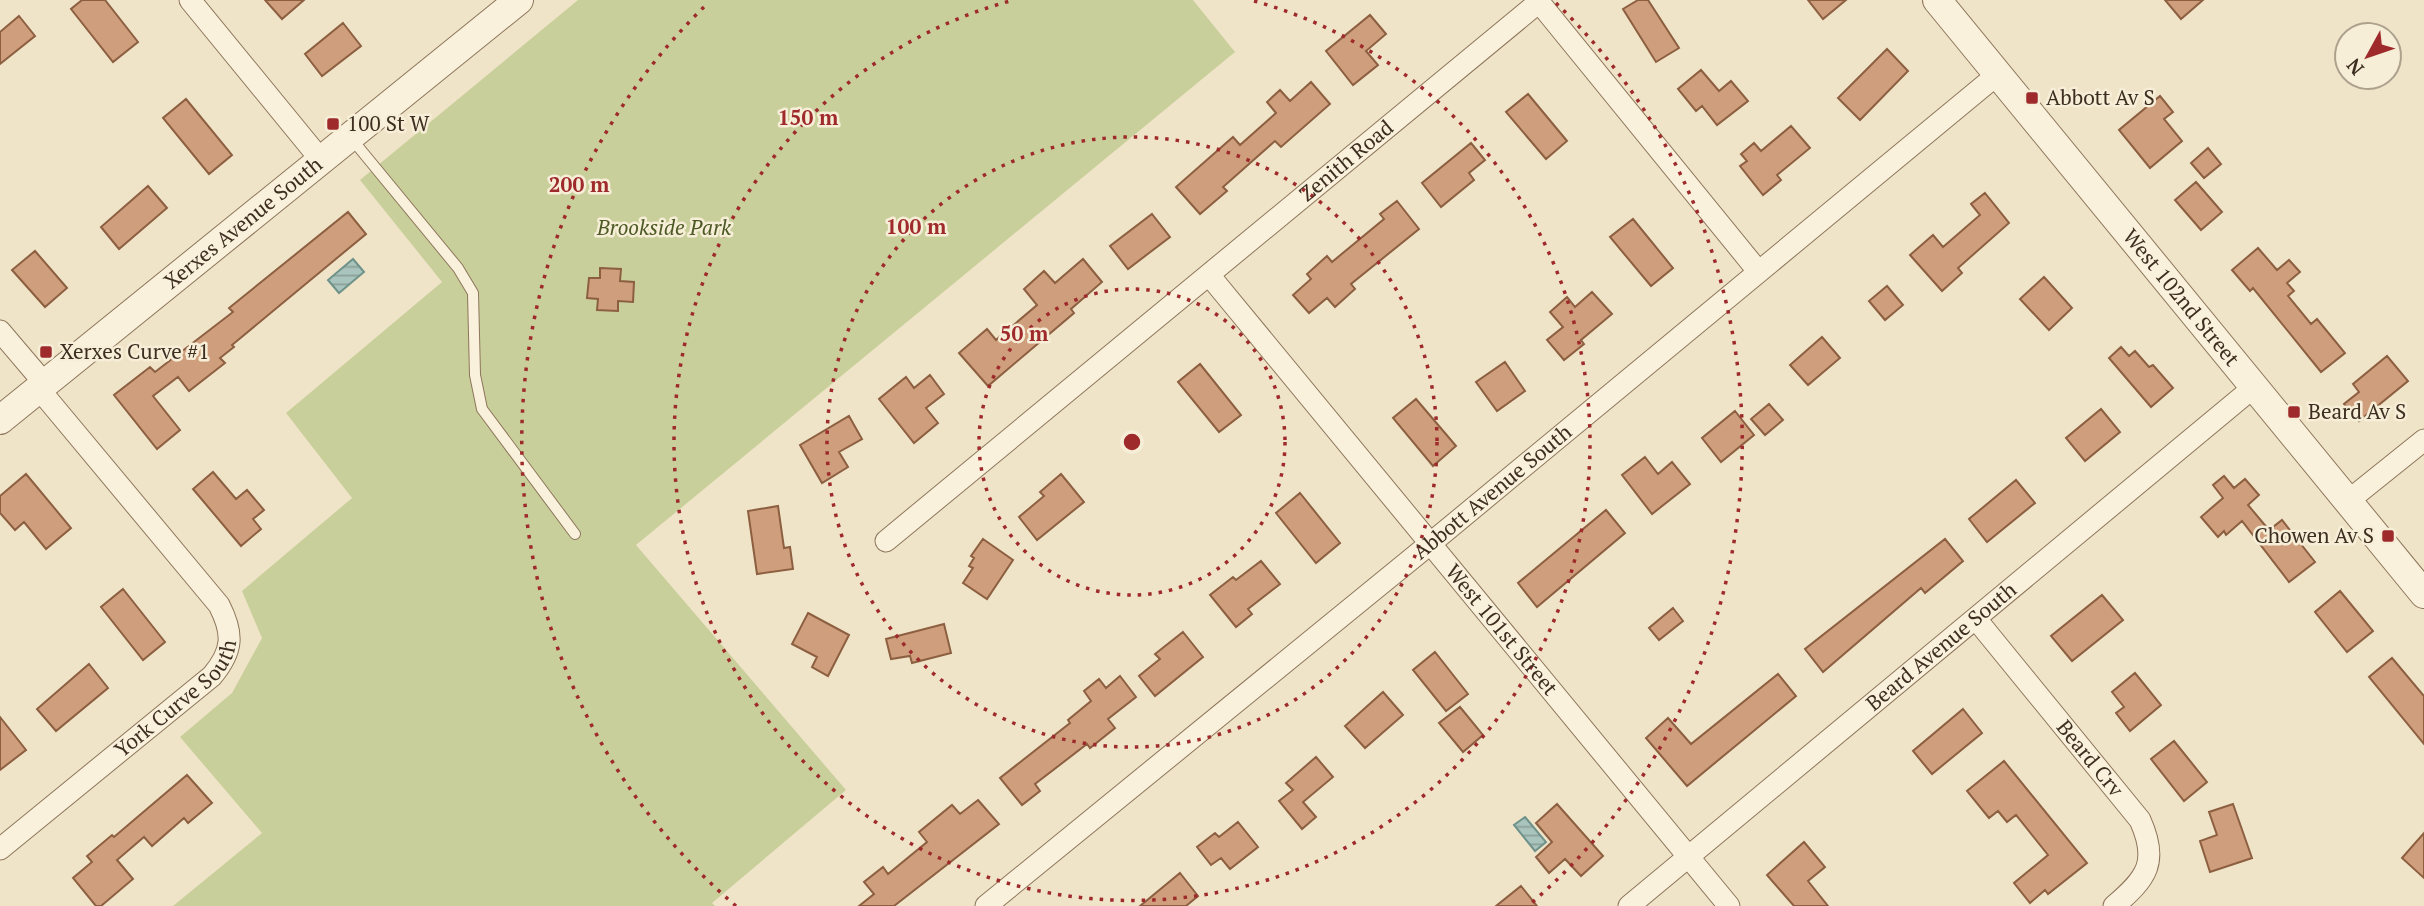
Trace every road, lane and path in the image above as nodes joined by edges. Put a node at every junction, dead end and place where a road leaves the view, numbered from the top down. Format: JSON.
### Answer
{"nodes":[{"id":1,"x":190,"y":0,"type":"edge"},
{"id":2,"x":519,"y":0,"type":"edge"},
{"id":3,"x":1937,"y":0,"type":"edge"},
{"id":4,"x":1998,"y":74,"type":"junction"},
{"id":5,"x":349,"y":137,"type":"junction"},
{"id":6,"x":321,"y":160,"type":"junction"},
{"id":7,"x":1758,"y":271,"type":"junction"},
{"id":8,"x":1209,"y":275,"type":"junction"},
{"id":9,"x":0,"y":331,"type":"edge"},
{"id":10,"x":42,"y":386,"type":"junction"},
{"id":11,"x":2254,"y":387,"type":"junction"},
{"id":12,"x":0,"y":420,"type":"edge"},
{"id":13,"x":2424,"y":440,"type":"edge"},
{"id":14,"x":2348,"y":501,"type":"junction"},
{"id":15,"x":575,"y":534,"type":"dead end"},
{"id":16,"x":886,"y":541,"type":"dead end"},
{"id":17,"x":1431,"y":543,"type":"junction"},
{"id":18,"x":2424,"y":594,"type":"edge"},
{"id":19,"x":1976,"y":619,"type":"junction"},
{"id":20,"x":0,"y":849,"type":"edge"},
{"id":21,"x":1689,"y":857,"type":"junction"},
{"id":22,"x":986,"y":906,"type":"edge"},
{"id":23,"x":1629,"y":906,"type":"edge"},
{"id":24,"x":1729,"y":906,"type":"edge"},
{"id":25,"x":2114,"y":906,"type":"edge"}],
"edges":[{"from":1,"to":6,"type":"street"},
{"from":2,"to":5,"type":"street","name":"Xerxes Avenue South"},
{"from":3,"to":4,"type":"street","name":"West 102nd Street"},
{"from":4,"to":7,"type":"street","name":"Abbott Avenue South"},
{"from":4,"to":11,"type":"street","name":"West 102nd Street"},
{"from":5,"to":6,"type":"street","name":"Xerxes Avenue South"},
{"from":5,"to":15,"type":"lane"},
{"from":6,"to":10,"type":"street","name":"Xerxes Avenue South"},
{"from":7,"to":8,"type":"street","name":"Zenith Road"},
{"from":7,"to":17,"type":"street","name":"Abbott Avenue South"},
{"from":8,"to":16,"type":"street","name":"Zenith Road"},
{"from":8,"to":17,"type":"street","name":"West 101st Street"},
{"from":9,"to":10,"type":"street","name":"York Curve South"},
{"from":10,"to":12,"type":"street","name":"Xerxes Avenue South"},
{"from":10,"to":20,"type":"street","name":"York Curve South"},
{"from":11,"to":14,"type":"street","name":"West 102nd Street"},
{"from":11,"to":19,"type":"street","name":"Beard Avenue South"},
{"from":13,"to":14,"type":"street"},
{"from":14,"to":18,"type":"street","name":"West 102nd Street"},
{"from":17,"to":21,"type":"street","name":"West 101st Street"},
{"from":17,"to":22,"type":"street","name":"Abbott Avenue South"},
{"from":19,"to":21,"type":"street","name":"Beard Avenue South"},
{"from":19,"to":25,"type":"street","name":"Beard Crv"},
{"from":21,"to":23,"type":"street","name":"Beard Avenue South"},
{"from":21,"to":24,"type":"street"}]}
